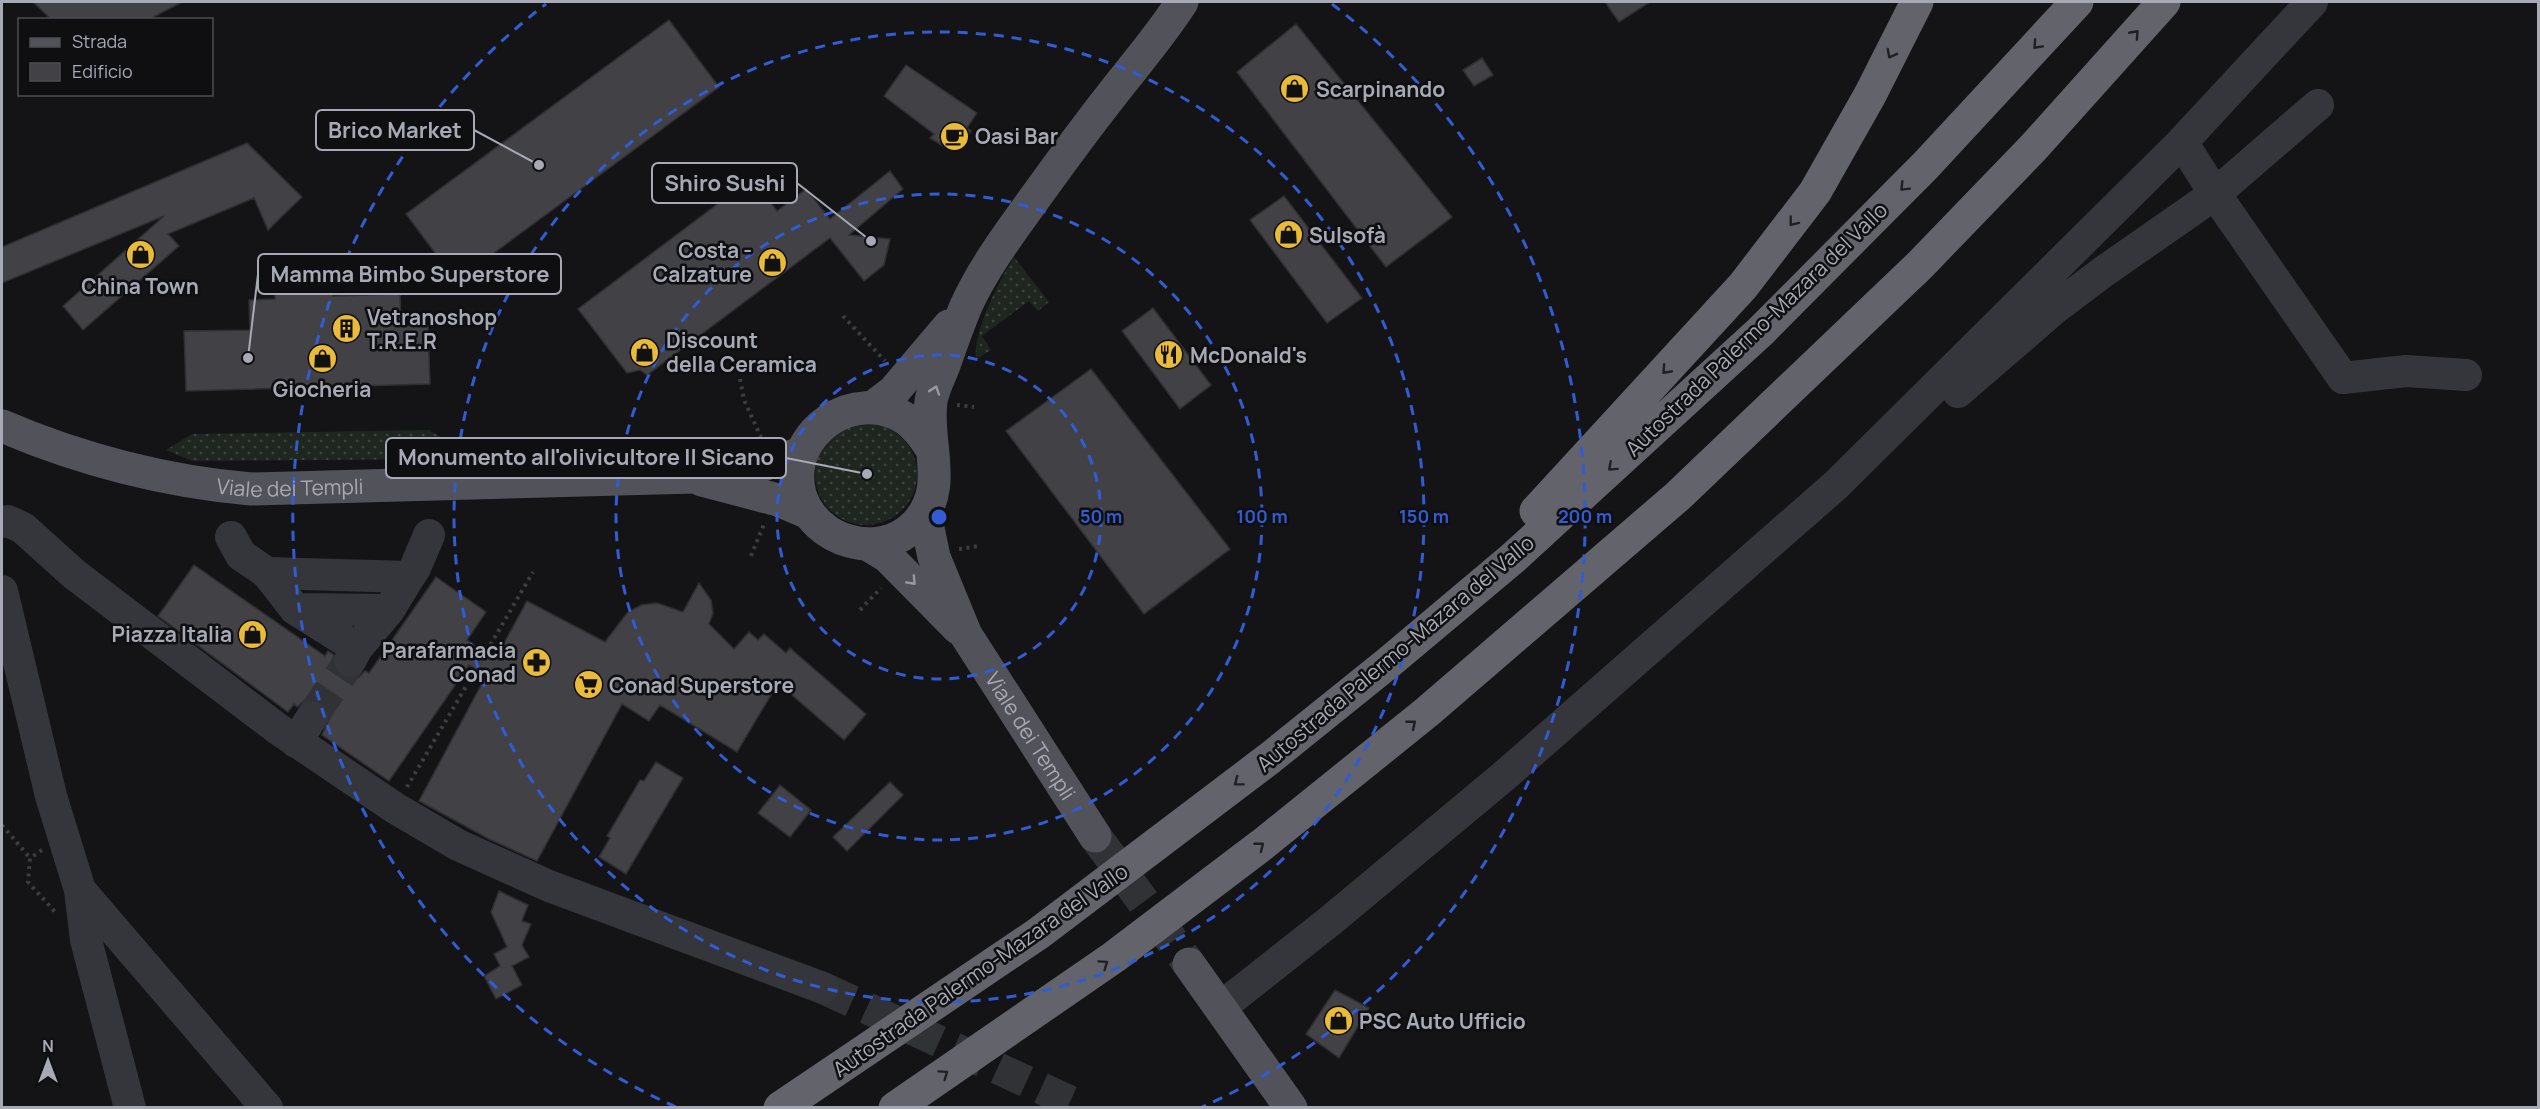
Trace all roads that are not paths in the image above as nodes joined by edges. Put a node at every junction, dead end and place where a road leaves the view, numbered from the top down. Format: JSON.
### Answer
{"nodes":[{"id":1,"x":1182,"y":2,"type":"edge"},
{"id":2,"x":1917,"y":2,"type":"edge"},
{"id":3,"x":2077,"y":2,"type":"edge"},
{"id":4,"x":2164,"y":2,"type":"edge"},
{"id":5,"x":2312,"y":2,"type":"edge"},
{"id":6,"x":2318,"y":105,"type":"dead end"},
{"id":7,"x":2182,"y":142,"type":"junction"},
{"id":8,"x":2215,"y":194,"type":"junction"},
{"id":9,"x":966,"y":307,"type":"junction"},
{"id":10,"x":2466,"y":375,"type":"dead end"},
{"id":11,"x":873,"y":407,"type":"junction"},
{"id":12,"x":2,"y":426,"type":"edge"},
{"id":13,"x":931,"y":448,"type":"junction"},
{"id":14,"x":802,"y":453,"type":"junction"},
{"id":15,"x":695,"y":477,"type":"junction"},
{"id":16,"x":1836,"y":485,"type":"junction"},
{"id":17,"x":809,"y":513,"type":"junction"},
{"id":18,"x":925,"y":514,"type":"junction"},
{"id":19,"x":2,"y":522,"type":"edge"},
{"id":20,"x":429,"y":535,"type":"dead end"},
{"id":21,"x":231,"y":537,"type":"dead end"},
{"id":22,"x":867,"y":544,"type":"junction"},
{"id":23,"x":267,"y":573,"type":"junction"},
{"id":24,"x":409,"y":577,"type":"junction"},
{"id":25,"x":2,"y":591,"type":"edge"},
{"id":26,"x":295,"y":609,"type":"junction"},
{"id":27,"x":389,"y":610,"type":"junction"},
{"id":28,"x":966,"y":635,"type":"junction"},
{"id":29,"x":1270,"y":758,"type":"junction"},
{"id":30,"x":1095,"y":836,"type":"tunnel mouth"},
{"id":31,"x":80,"y":890,"type":"junction"},
{"id":32,"x":1189,"y":964,"type":"tunnel mouth"},
{"id":33,"x":823,"y":988,"type":"tunnel mouth"},
{"id":34,"x":1221,"y":1007,"type":"junction"},
{"id":35,"x":130,"y":1107,"type":"edge"},
{"id":36,"x":267,"y":1107,"type":"edge"},
{"id":37,"x":780,"y":1107,"type":"edge"},
{"id":38,"x":896,"y":1107,"type":"edge"},
{"id":39,"x":1292,"y":1107,"type":"edge"}],
"edges":[{"from":1,"to":9,"type":"main road"},
{"from":2,"to":29,"type":"highway","one_way":true},
{"from":3,"to":29,"type":"highway","name":"Autostrada Palermo-Mazara del Vallo","one_way":true},
{"from":38,"to":4,"type":"highway","one_way":true},
{"from":5,"to":7,"type":"street"},
{"from":6,"to":8,"type":"street"},
{"from":7,"to":8,"type":"street"},
{"from":7,"to":16,"type":"street"},
{"from":8,"to":10,"type":"street"},
{"from":8,"to":16,"type":"street"},
{"from":9,"to":11,"type":"main road"},
{"from":13,"to":9,"type":"main road","one_way":true},
{"from":11,"to":13,"type":"main road"},
{"from":11,"to":14,"type":"main road"},
{"from":12,"to":15,"type":"main road","name":"Viale dei Templi"},
{"from":13,"to":18,"type":"main road"},
{"from":14,"to":15,"type":"main road"},
{"from":14,"to":17,"type":"main road"},
{"from":15,"to":17,"type":"main road"},
{"from":16,"to":34,"type":"street"},
{"from":17,"to":22,"type":"main road"},
{"from":18,"to":22,"type":"main road"},
{"from":18,"to":28,"type":"main road"},
{"from":19,"to":33,"type":"street"},
{"from":20,"to":24,"type":"street"},
{"from":21,"to":23,"type":"street"},
{"from":22,"to":28,"type":"main road","one_way":true},
{"from":23,"to":24,"type":"street"},
{"from":23,"to":26,"type":"street"},
{"from":24,"to":27,"type":"street"},
{"from":25,"to":31,"type":"street"},
{"from":26,"to":27,"type":"street"},
{"from":26,"to":27,"type":"street"},
{"from":28,"to":30,"type":"main road","name":"Viale dei Templi"},
{"from":29,"to":37,"type":"highway","name":"Autostrada Palermo-Mazara del Vallo","one_way":true},
{"from":31,"to":35,"type":"street"},
{"from":31,"to":36,"type":"street"},
{"from":32,"to":34,"type":"main road"},
{"from":34,"to":39,"type":"main road"}]}
